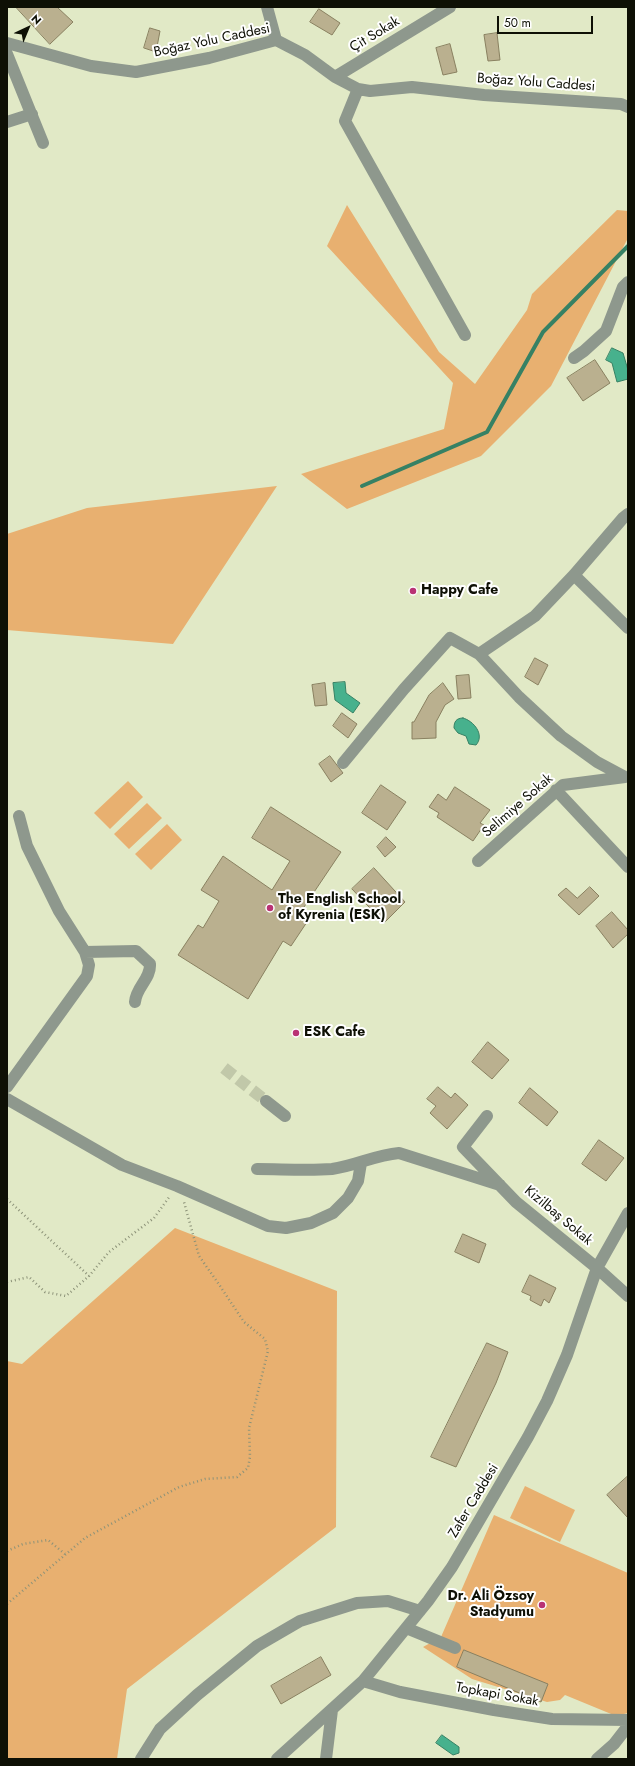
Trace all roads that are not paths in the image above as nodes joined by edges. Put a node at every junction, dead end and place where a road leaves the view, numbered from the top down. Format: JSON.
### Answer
{"nodes":[{"id":1,"x":267,"y":7,"type":"edge"},
{"id":2,"x":450,"y":7,"type":"edge"},
{"id":3,"x":276,"y":40,"type":"junction"},
{"id":4,"x":7,"y":43,"type":"edge"},
{"id":5,"x":7,"y":54,"type":"edge"},
{"id":6,"x":335,"y":77,"type":"junction"},
{"id":7,"x":358,"y":89,"type":"junction"},
{"id":8,"x":628,"y":107,"type":"edge"},
{"id":9,"x":32,"y":114,"type":"junction"},
{"id":10,"x":7,"y":122,"type":"edge"},
{"id":11,"x":43,"y":143,"type":"dead end"},
{"id":12,"x":628,"y":282,"type":"edge"},
{"id":13,"x":465,"y":335,"type":"dead end"},
{"id":14,"x":574,"y":358,"type":"dead end"},
{"id":15,"x":628,"y":514,"type":"edge"},
{"id":16,"x":574,"y":575,"type":"junction"},
{"id":17,"x":628,"y":628,"type":"edge"},
{"id":18,"x":479,"y":654,"type":"junction"},
{"id":19,"x":343,"y":763,"type":"dead end"},
{"id":20,"x":627,"y":777,"type":"edge"},
{"id":21,"x":556,"y":790,"type":"junction"},
{"id":22,"x":19,"y":816,"type":"dead end"},
{"id":23,"x":478,"y":861,"type":"dead end"},
{"id":24,"x":628,"y":867,"type":"edge"},
{"id":25,"x":85,"y":952,"type":"junction"},
{"id":26,"x":136,"y":1002,"type":"dead end"},
{"id":27,"x":7,"y":1087,"type":"edge"},
{"id":28,"x":7,"y":1098,"type":"edge"},
{"id":29,"x":266,"y":1101,"type":"tunnel mouth"},
{"id":30,"x":285,"y":1116,"type":"dead end"},
{"id":31,"x":486,"y":1116,"type":"dead end"},
{"id":32,"x":361,"y":1163,"type":"junction"},
{"id":33,"x":257,"y":1168,"type":"dead end"},
{"id":34,"x":501,"y":1186,"type":"junction"},
{"id":35,"x":628,"y":1213,"type":"edge"},
{"id":36,"x":597,"y":1268,"type":"junction"},
{"id":37,"x":628,"y":1296,"type":"edge"},
{"id":38,"x":420,"y":1611,"type":"junction"},
{"id":39,"x":406,"y":1628,"type":"junction"},
{"id":40,"x":455,"y":1648,"type":"dead end"},
{"id":41,"x":363,"y":1681,"type":"junction"},
{"id":42,"x":332,"y":1710,"type":"junction"},
{"id":43,"x":628,"y":1720,"type":"edge"},
{"id":44,"x":628,"y":1726,"type":"edge"},
{"id":45,"x":141,"y":1759,"type":"edge"},
{"id":46,"x":277,"y":1759,"type":"edge"},
{"id":47,"x":326,"y":1759,"type":"edge"},
{"id":48,"x":597,"y":1759,"type":"edge"}],
"edges":[{"from":1,"to":3,"type":"street"},
{"from":2,"to":6,"type":"street","name":"Çit Sokak"},
{"from":3,"to":4,"type":"street","name":"Boğaz Yolu Caddesi"},
{"from":3,"to":6,"type":"street","name":"Boğaz Yolu Caddesi"},
{"from":5,"to":9,"type":"street"},
{"from":6,"to":7,"type":"street","name":"Boğaz Yolu Caddesi"},
{"from":7,"to":8,"type":"street","name":"Boğaz Yolu Caddesi"},
{"from":7,"to":13,"type":"street"},
{"from":9,"to":10,"type":"street"},
{"from":9,"to":11,"type":"street"},
{"from":12,"to":14,"type":"street"},
{"from":15,"to":16,"type":"street"},
{"from":16,"to":17,"type":"street"},
{"from":16,"to":18,"type":"street"},
{"from":18,"to":19,"type":"street"},
{"from":18,"to":20,"type":"street"},
{"from":20,"to":21,"type":"street","name":"Selimiye Sokak"},
{"from":21,"to":23,"type":"street","name":"Selimiye Sokak"},
{"from":21,"to":24,"type":"street"},
{"from":22,"to":25,"type":"street"},
{"from":25,"to":26,"type":"street"},
{"from":25,"to":27,"type":"street"},
{"from":28,"to":32,"type":"street"},
{"from":29,"to":30,"type":"street"},
{"from":31,"to":34,"type":"street","name":"Kizilbaş Sokak"},
{"from":32,"to":33,"type":"street"},
{"from":32,"to":34,"type":"street"},
{"from":34,"to":36,"type":"street","name":"Kizilbaş Sokak"},
{"from":35,"to":36,"type":"street","name":"Zafer Caddesi"},
{"from":36,"to":37,"type":"street","name":"Kizilbaş Sokak"},
{"from":36,"to":38,"type":"street","name":"Zafer Caddesi"},
{"from":38,"to":39,"type":"street","name":"Zafer Caddesi"},
{"from":38,"to":45,"type":"street"},
{"from":39,"to":40,"type":"street"},
{"from":39,"to":41,"type":"street","name":"Zafer Caddesi"},
{"from":41,"to":42,"type":"street","name":"Zafer Caddesi"},
{"from":41,"to":43,"type":"street","name":"Topkapi Sokak"},
{"from":42,"to":46,"type":"street","name":"Zafer Caddesi"},
{"from":42,"to":47,"type":"street"},
{"from":44,"to":48,"type":"street"}]}
